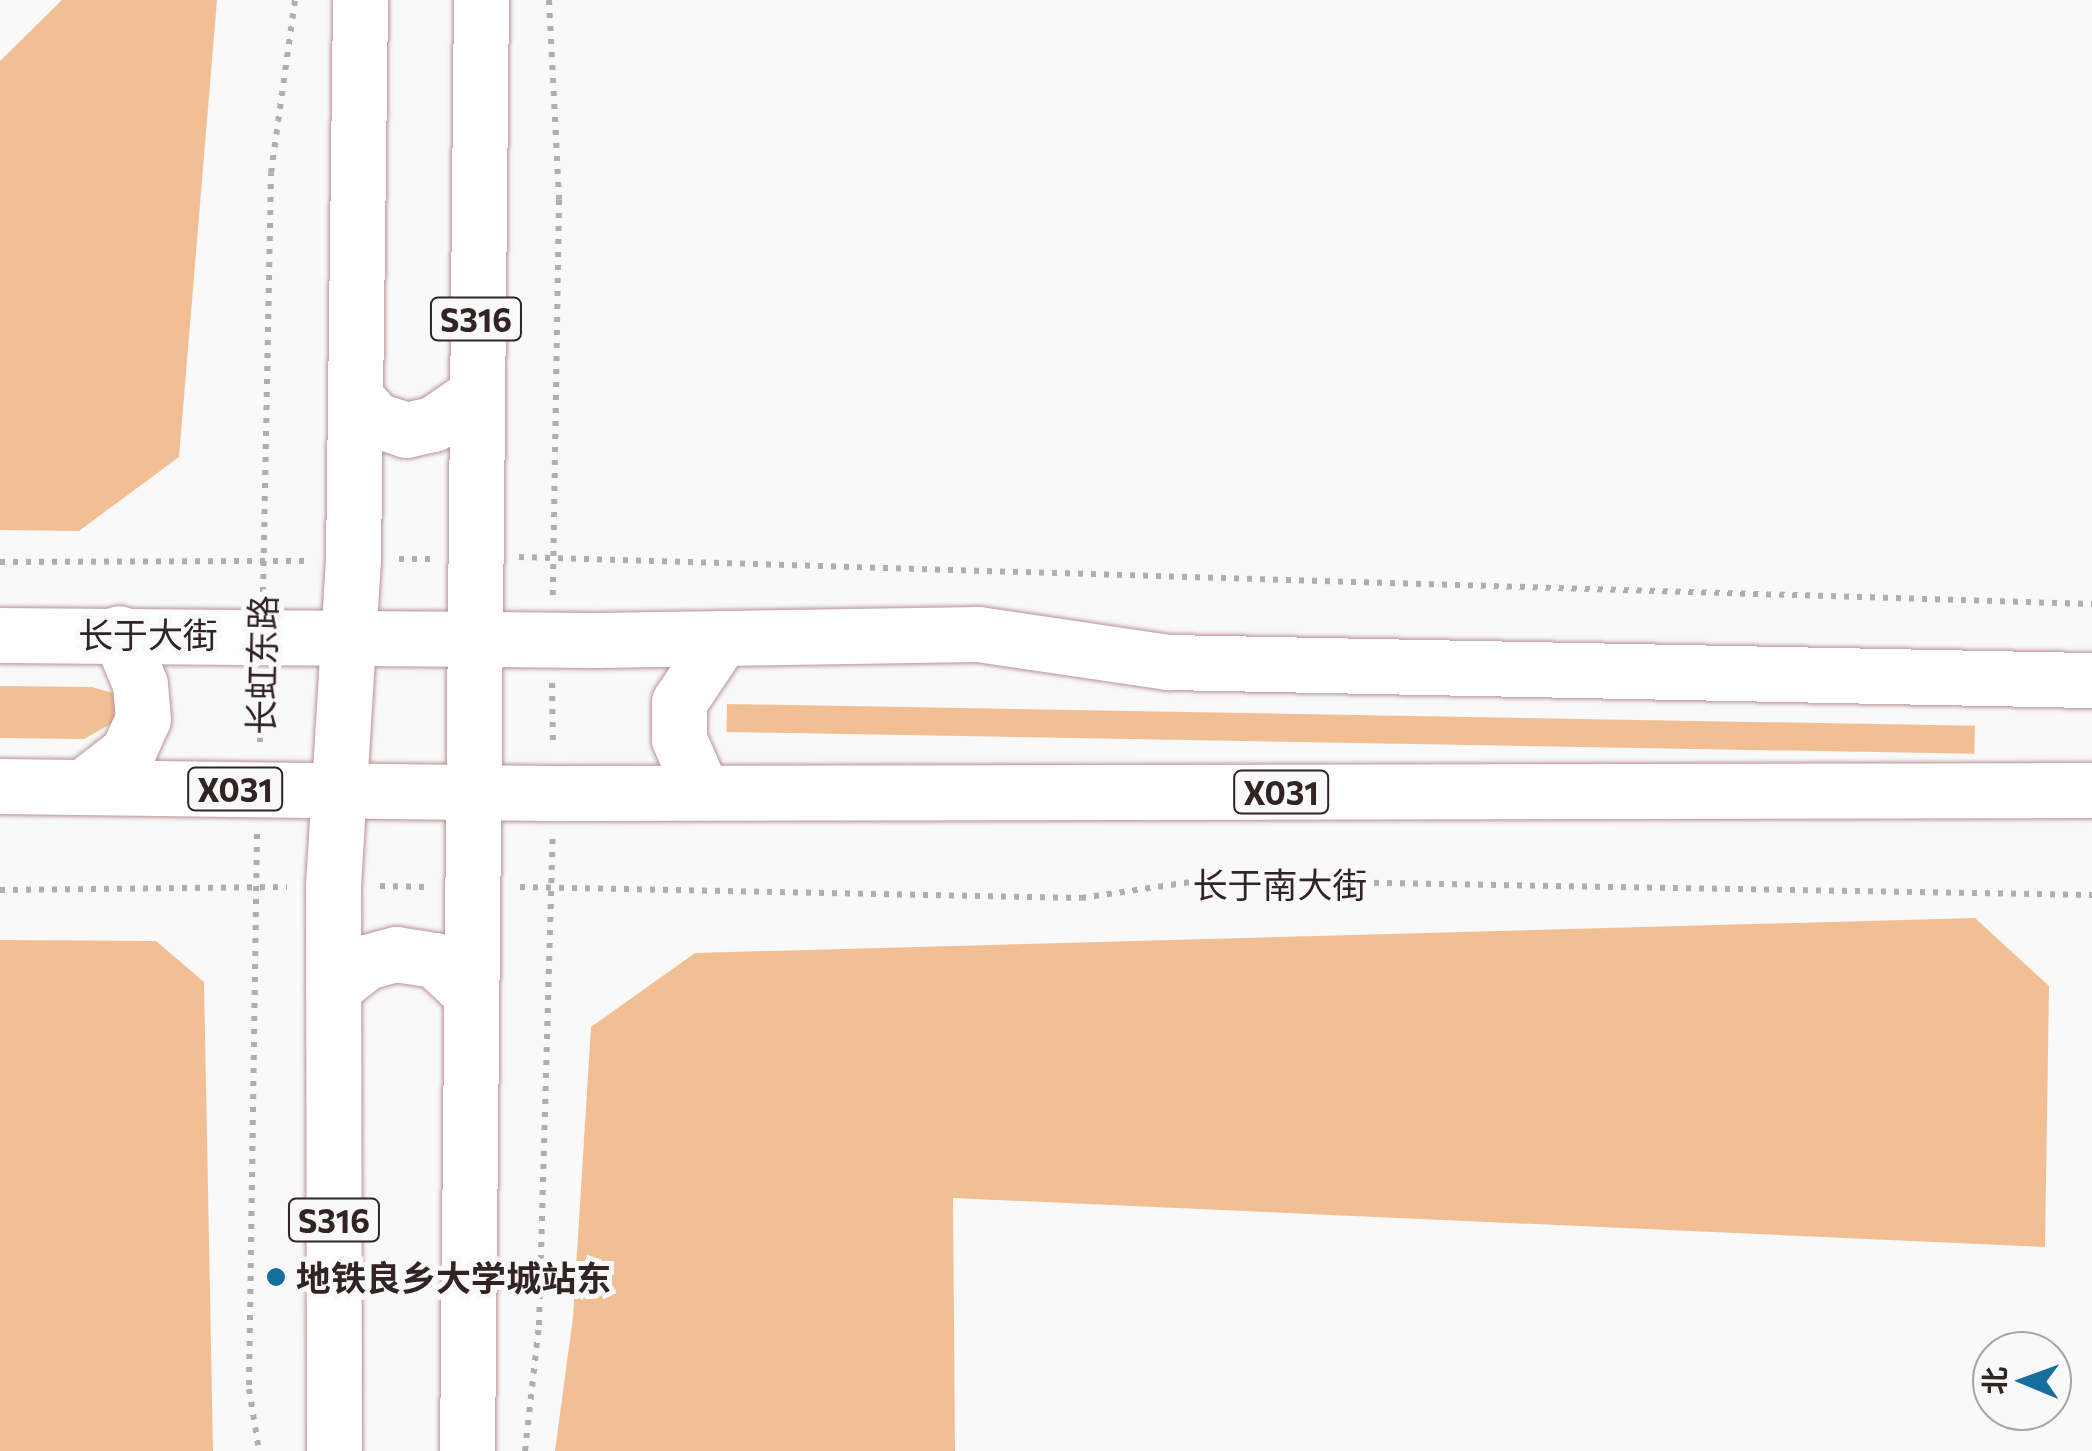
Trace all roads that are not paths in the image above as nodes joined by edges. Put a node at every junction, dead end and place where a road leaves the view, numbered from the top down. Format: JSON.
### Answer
{"nodes":[{"id":1,"x":360,"y":0,"type":"edge"},
{"id":2,"x":481,"y":0,"type":"edge"},
{"id":3,"x":475,"y":394,"type":"junction"},
{"id":4,"x":355,"y":397,"type":"junction"},
{"id":5,"x":119,"y":633,"type":"junction"},
{"id":6,"x":0,"y":635,"type":"edge"},
{"id":7,"x":348,"y":638,"type":"junction"},
{"id":8,"x":476,"y":638,"type":"junction"},
{"id":9,"x":722,"y":638,"type":"junction"},
{"id":10,"x":2092,"y":680,"type":"edge"},
{"id":11,"x":0,"y":786,"type":"edge"},
{"id":12,"x":83,"y":787,"type":"junction"},
{"id":13,"x":339,"y":790,"type":"junction"},
{"id":14,"x":2092,"y":790,"type":"edge"},
{"id":15,"x":470,"y":792,"type":"junction"},
{"id":16,"x":702,"y":792,"type":"junction"},
{"id":17,"x":333,"y":988,"type":"junction"},
{"id":18,"x":468,"y":992,"type":"junction"},
{"id":19,"x":334,"y":1451,"type":"edge"},
{"id":20,"x":466,"y":1451,"type":"edge"}],
"edges":[{"from":1,"to":4,"type":"main road","number":"S316"},
{"from":2,"to":3,"type":"main road","number":"S316"},
{"from":3,"to":4,"type":"main road"},
{"from":3,"to":8,"type":"main road","number":"S316"},
{"from":4,"to":7,"type":"main road","number":"S316"},
{"from":5,"to":6,"type":"main road","name":"长于大街"},
{"from":5,"to":7,"type":"main road","name":"长于大街"},
{"from":5,"to":12,"type":"main road"},
{"from":7,"to":8,"type":"main road","name":"长于大街"},
{"from":7,"to":13,"type":"main road","number":"S316"},
{"from":8,"to":9,"type":"main road"},
{"from":8,"to":15,"type":"main road","number":"S316"},
{"from":9,"to":10,"type":"main road"},
{"from":9,"to":16,"type":"main road"},
{"from":11,"to":12,"type":"main road","number":"X031"},
{"from":12,"to":13,"type":"main road","number":"X031"},
{"from":13,"to":15,"type":"main road","number":"X031"},
{"from":13,"to":17,"type":"main road","number":"S316"},
{"from":14,"to":16,"type":"main road","number":"X031"},
{"from":15,"to":16,"type":"main road","number":"X031"},
{"from":15,"to":18,"type":"main road","number":"S316"},
{"from":17,"to":18,"type":"main road"},
{"from":17,"to":19,"type":"main road","number":"S316"},
{"from":18,"to":20,"type":"main road","number":"S316"}]}
